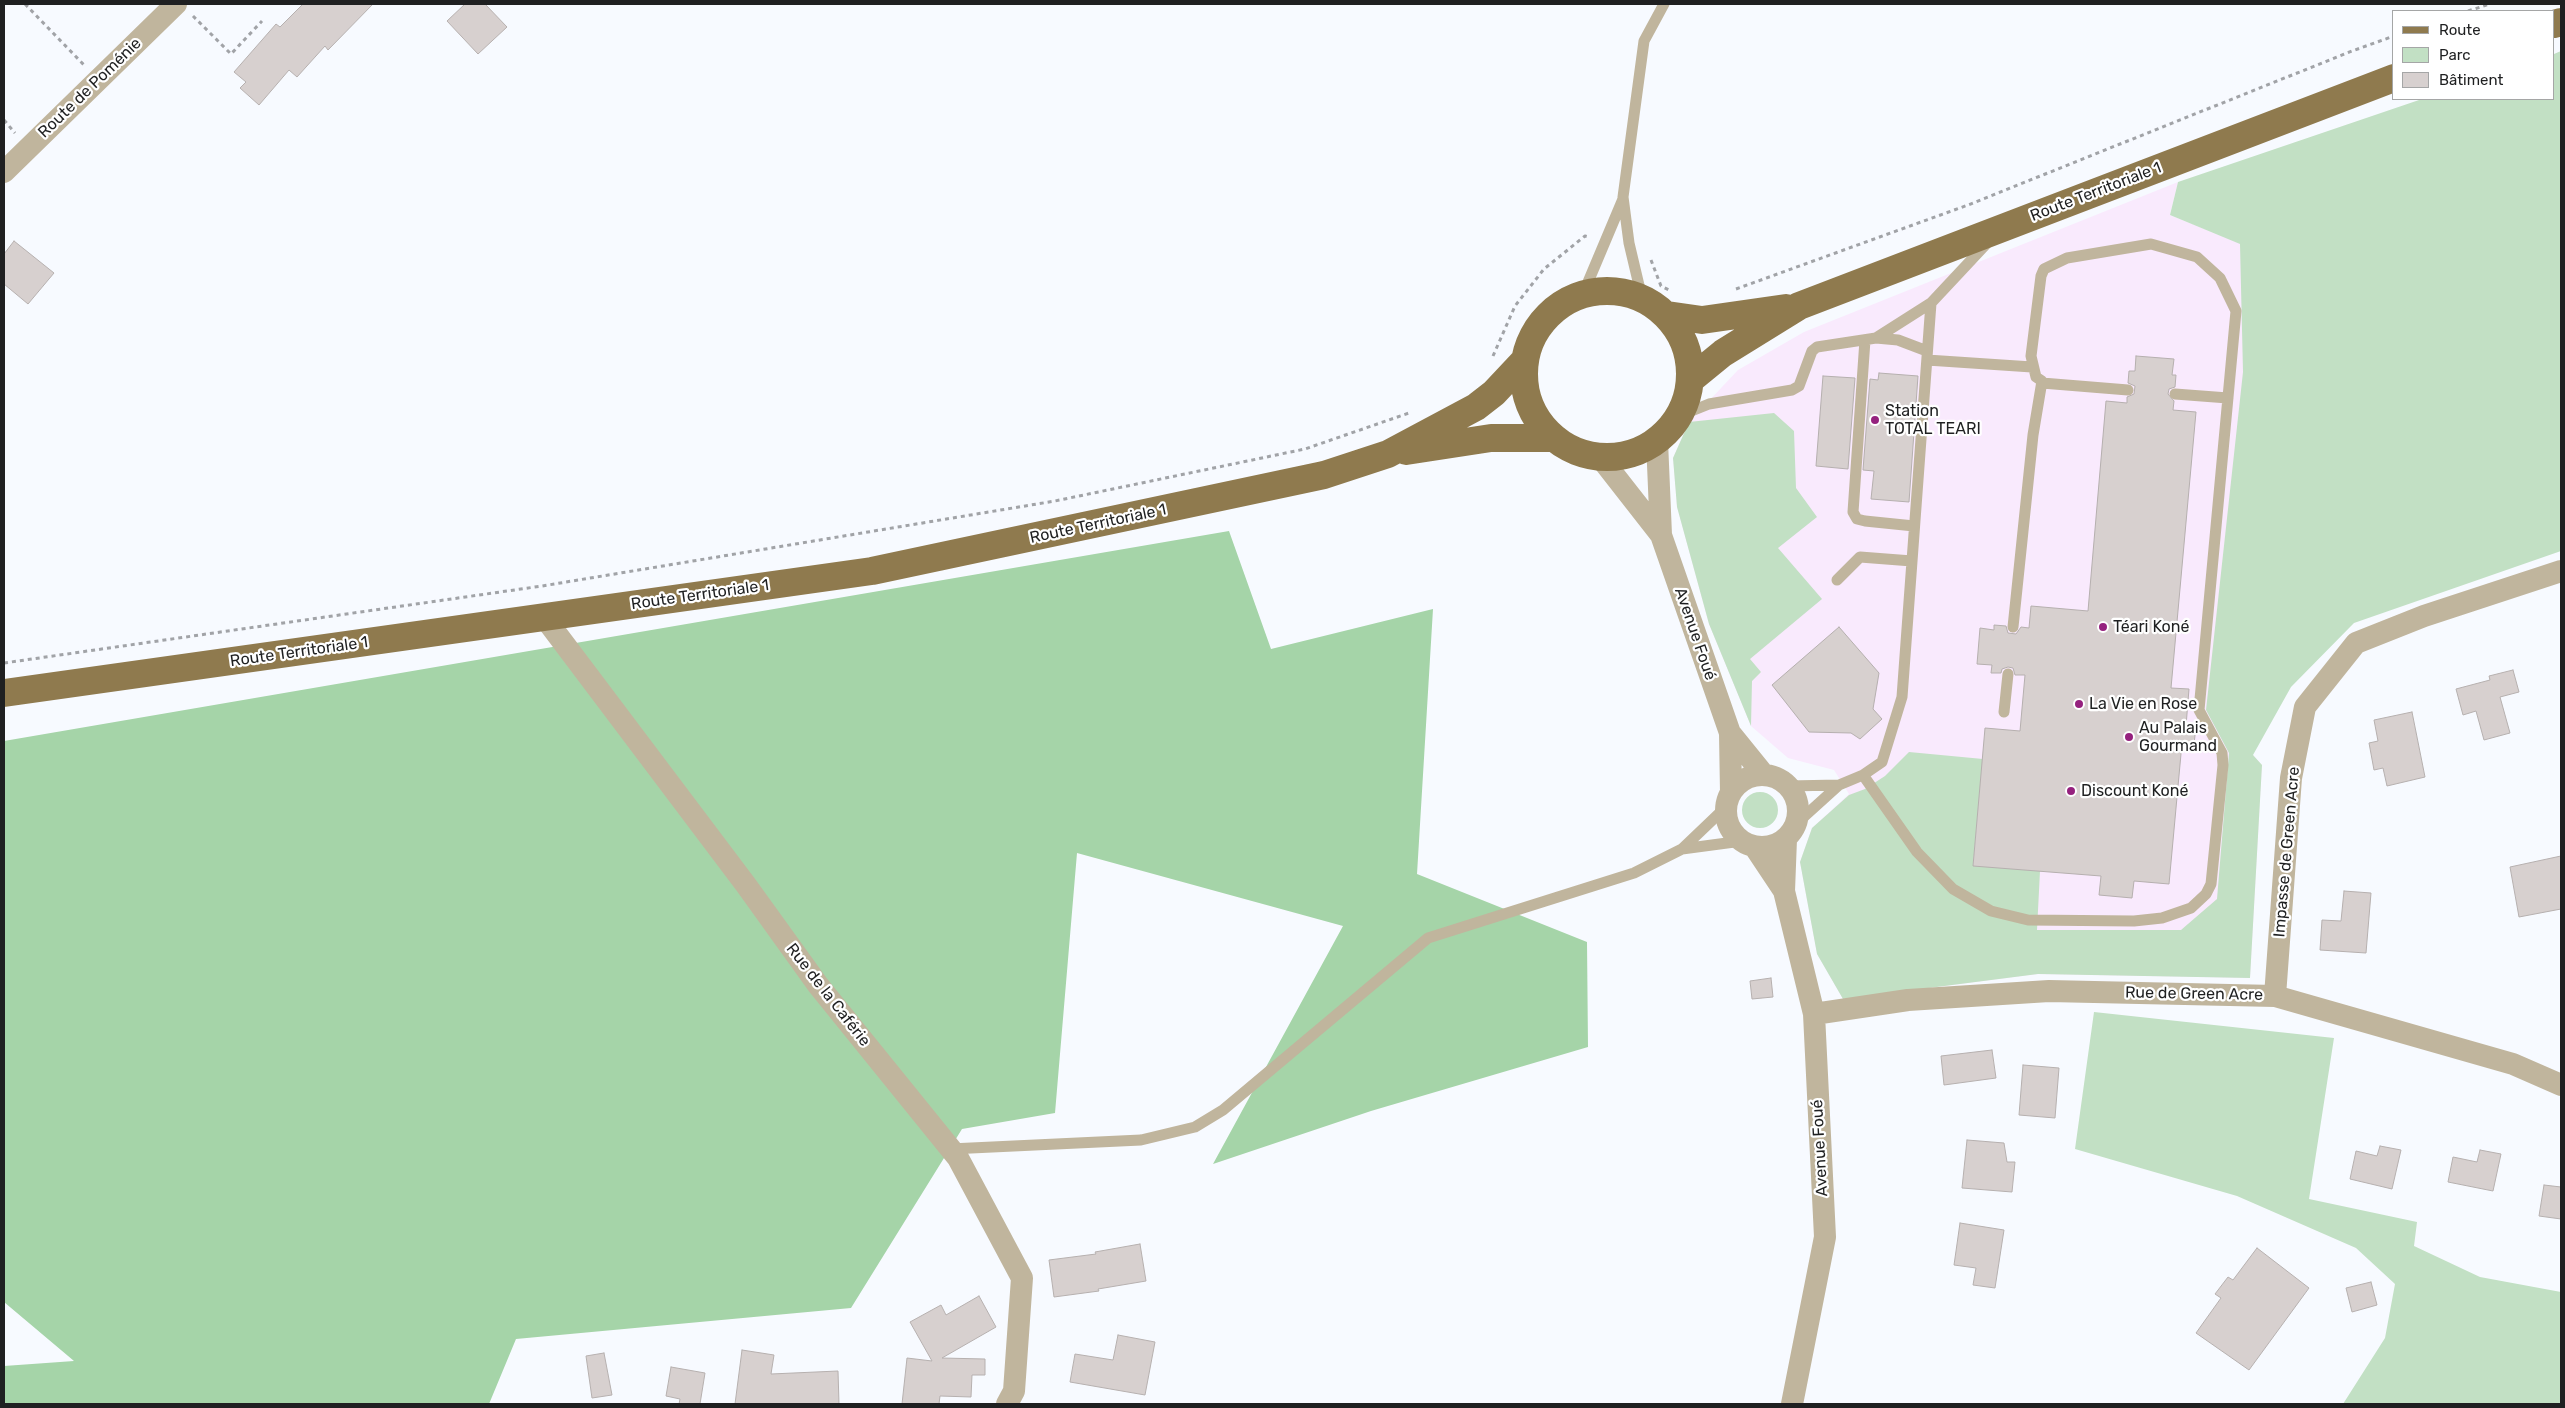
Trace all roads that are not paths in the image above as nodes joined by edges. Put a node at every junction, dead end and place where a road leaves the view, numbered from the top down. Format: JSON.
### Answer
{"nodes":[{"id":1,"x":1664,"y":4,"type":"edge"},
{"id":2,"x":181,"y":7,"type":"edge"},
{"id":3,"x":2392,"y":79,"type":"edge"},
{"id":4,"x":4,"y":172,"type":"edge"},
{"id":5,"x":1623,"y":197,"type":"junction"},
{"id":6,"x":2001,"y":229,"type":"junction"},
{"id":7,"x":1583,"y":294,"type":"junction"},
{"id":8,"x":1642,"y":298,"type":"junction"},
{"id":9,"x":1931,"y":303,"type":"junction"},
{"id":10,"x":1672,"y":305,"type":"junction"},
{"id":11,"x":1800,"y":306,"type":"junction"},
{"id":12,"x":1870,"y":339,"type":"junction"},
{"id":13,"x":1927,"y":356,"type":"junction"},
{"id":14,"x":1525,"y":360,"type":"junction"},
{"id":15,"x":2032,"y":367,"type":"junction"},
{"id":16,"x":1690,"y":380,"type":"junction"},
{"id":17,"x":2042,"y":383,"type":"junction"},
{"id":18,"x":2128,"y":390,"type":"dead end"},
{"id":19,"x":2175,"y":394,"type":"dead end"},
{"id":20,"x":2228,"y":398,"type":"junction"},
{"id":21,"x":1679,"y":416,"type":"junction"},
{"id":22,"x":1554,"y":438,"type":"junction"},
{"id":23,"x":1657,"y":441,"type":"junction"},
{"id":24,"x":1388,"y":454,"type":"junction"},
{"id":25,"x":1600,"y":457,"type":"junction"},
{"id":26,"x":1914,"y":526,"type":"junction"},
{"id":27,"x":1661,"y":535,"type":"junction"},
{"id":28,"x":1912,"y":561,"type":"junction"},
{"id":29,"x":2561,"y":571,"type":"edge"},
{"id":30,"x":1837,"y":580,"type":"dead end"},
{"id":31,"x":544,"y":617,"type":"junction"},
{"id":32,"x":2013,"y":627,"type":"dead end"},
{"id":33,"x":2008,"y":674,"type":"dead end"},
{"id":34,"x":4,"y":694,"type":"edge"},
{"id":35,"x":2004,"y":712,"type":"dead end"},
{"id":36,"x":1730,"y":733,"type":"junction"},
{"id":37,"x":1764,"y":775,"type":"junction"},
{"id":38,"x":1863,"y":775,"type":"junction"},
{"id":39,"x":1838,"y":785,"type":"junction"},
{"id":40,"x":1788,"y":786,"type":"junction"},
{"id":41,"x":1729,"y":800,"type":"junction"},
{"id":42,"x":1791,"y":831,"type":"junction"},
{"id":43,"x":1748,"y":844,"type":"junction"},
{"id":44,"x":1682,"y":849,"type":"junction"},
{"id":45,"x":1784,"y":891,"type":"junction"},
{"id":46,"x":2275,"y":996,"type":"junction"},
{"id":47,"x":1814,"y":1014,"type":"junction"},
{"id":48,"x":2561,"y":1084,"type":"edge"},
{"id":49,"x":950,"y":1149,"type":"junction"},
{"id":50,"x":1007,"y":1404,"type":"edge"},
{"id":51,"x":1792,"y":1404,"type":"edge"}],
"edges":[{"from":1,"to":5,"type":"lane"},
{"from":2,"to":4,"type":"street","name":"Route de Poménie"},
{"from":3,"to":6,"type":"main road","name":"Route Territoriale 1"},
{"from":5,"to":7,"type":"lane"},
{"from":5,"to":8,"type":"lane"},
{"from":6,"to":9,"type":"lane"},
{"from":6,"to":11,"type":"main road","name":"Route Territoriale 1"},
{"from":7,"to":8,"type":"main road"},
{"from":7,"to":14,"type":"main road"},
{"from":8,"to":10,"type":"main road"},
{"from":9,"to":12,"type":"lane"},
{"from":9,"to":13,"type":"lane"},
{"from":10,"to":11,"type":"main road","name":"Route Territoriale 1"},
{"from":10,"to":16,"type":"main road"},
{"from":11,"to":16,"type":"main road","name":"Route Territoriale 1"},
{"from":12,"to":13,"type":"lane"},
{"from":12,"to":21,"type":"lane"},
{"from":12,"to":26,"type":"lane"},
{"from":13,"to":15,"type":"lane"},
{"from":13,"to":26,"type":"lane"},
{"from":14,"to":22,"type":"main road"},
{"from":14,"to":24,"type":"main road","name":"Route Territoriale 1"},
{"from":15,"to":17,"type":"lane"},
{"from":15,"to":20,"type":"lane"},
{"from":16,"to":21,"type":"main road"},
{"from":17,"to":18,"type":"lane"},
{"from":17,"to":32,"type":"lane"},
{"from":19,"to":20,"type":"lane"},
{"from":20,"to":38,"type":"lane"},
{"from":21,"to":23,"type":"main road"},
{"from":22,"to":24,"type":"main road","name":"Route Territoriale 1"},
{"from":22,"to":25,"type":"main road"},
{"from":23,"to":25,"type":"main road"},
{"from":23,"to":27,"type":"street","name":"Avenue Foué"},
{"from":24,"to":31,"type":"main road","name":"Route Territoriale 1"},
{"from":25,"to":27,"type":"street","name":"Avenue Foué"},
{"from":26,"to":28,"type":"lane"},
{"from":27,"to":36,"type":"street","name":"Avenue Foué"},
{"from":28,"to":30,"type":"lane"},
{"from":28,"to":38,"type":"lane"},
{"from":29,"to":46,"type":"street","name":"Impasse de Green Acre"},
{"from":31,"to":34,"type":"main road","name":"Route Territoriale 1"},
{"from":31,"to":49,"type":"street","name":"Rue de la Caférie"},
{"from":33,"to":35,"type":"lane"},
{"from":36,"to":37,"type":"street","name":"Avenue Foué"},
{"from":36,"to":41,"type":"street","name":"Avenue Foué"},
{"from":37,"to":40,"type":"street"},
{"from":37,"to":41,"type":"street"},
{"from":38,"to":39,"type":"lane"},
{"from":39,"to":40,"type":"lane"},
{"from":39,"to":42,"type":"lane"},
{"from":40,"to":42,"type":"street"},
{"from":41,"to":43,"type":"street"},
{"from":41,"to":44,"type":"lane"},
{"from":42,"to":43,"type":"street"},
{"from":42,"to":45,"type":"street","name":"Avenue Foué"},
{"from":43,"to":44,"type":"lane"},
{"from":43,"to":45,"type":"street","name":"Avenue Foué"},
{"from":44,"to":49,"type":"lane"},
{"from":45,"to":47,"type":"street","name":"Avenue Foué"},
{"from":46,"to":47,"type":"street","name":"Rue de Green Acre"},
{"from":46,"to":48,"type":"street","name":"Rue de Green Acre"},
{"from":47,"to":51,"type":"street","name":"Avenue Foué"},
{"from":49,"to":50,"type":"street","name":"Rue de la Caférie"}]}
